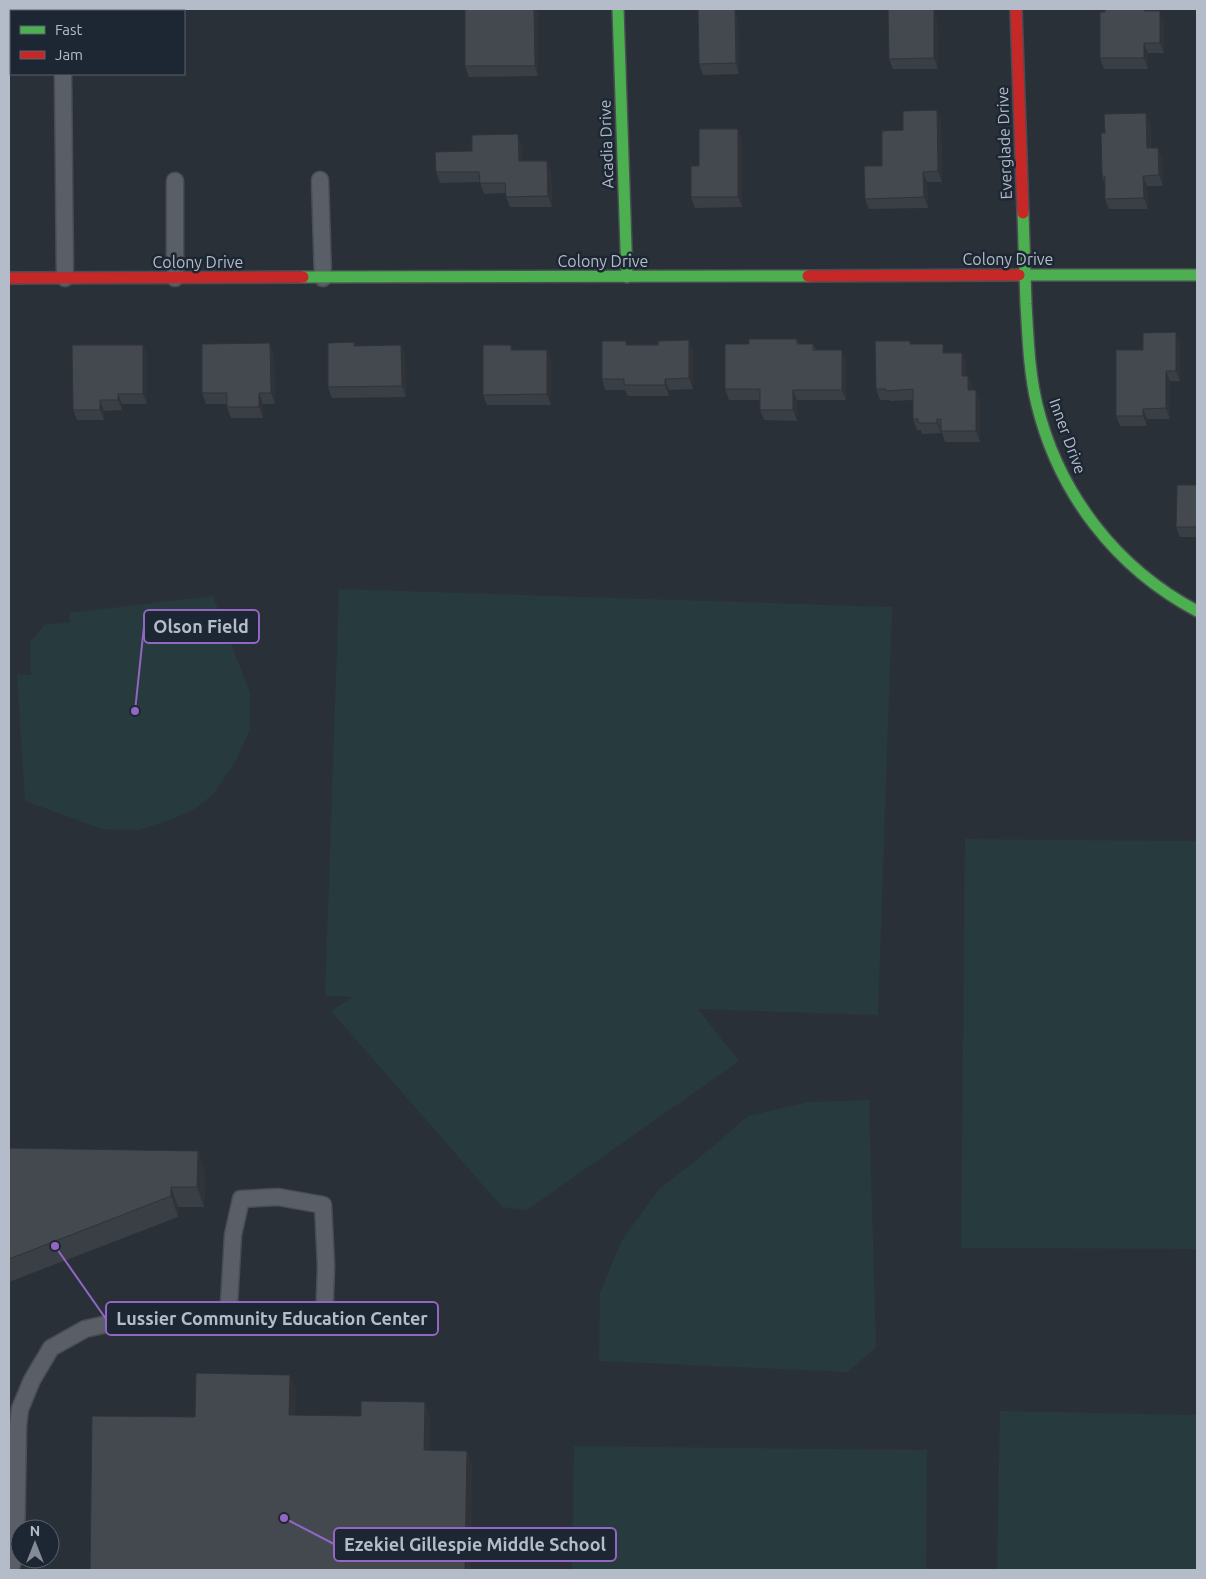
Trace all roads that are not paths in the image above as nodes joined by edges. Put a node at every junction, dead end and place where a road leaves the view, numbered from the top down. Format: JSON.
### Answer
{"nodes":[{"id":1,"x":618,"y":9,"type":"edge"},
{"id":2,"x":1016,"y":9,"type":"edge"},
{"id":3,"x":64,"y":75,"type":"edge"},
{"id":4,"x":320,"y":180,"type":"dead end"},
{"id":5,"x":176,"y":181,"type":"dead end"},
{"id":6,"x":1197,"y":275,"type":"edge"},
{"id":7,"x":1025,"y":276,"type":"junction"},
{"id":8,"x":627,"y":277,"type":"junction"},
{"id":9,"x":9,"y":278,"type":"edge"},
{"id":10,"x":65,"y":278,"type":"junction"},
{"id":11,"x":174,"y":278,"type":"junction"},
{"id":12,"x":323,"y":278,"type":"junction"},
{"id":13,"x":1197,"y":611,"type":"edge"},
{"id":14,"x":228,"y":1322,"type":"junction"},
{"id":15,"x":10,"y":1570,"type":"edge"}],
"edges":[{"from":1,"to":8,"type":"street","name":"Acadia Drive"},
{"from":2,"to":7,"type":"street","name":"Everglade Drive"},
{"from":3,"to":10,"type":"lane"},
{"from":4,"to":12,"type":"lane"},
{"from":5,"to":11,"type":"lane"},
{"from":6,"to":7,"type":"street","name":"Colony Drive"},
{"from":7,"to":8,"type":"street","name":"Colony Drive"},
{"from":7,"to":13,"type":"street","name":"Inner Drive"},
{"from":8,"to":12,"type":"street","name":"Colony Drive"},
{"from":9,"to":10,"type":"street","name":"Colony Drive"},
{"from":10,"to":11,"type":"street","name":"Colony Drive"},
{"from":11,"to":12,"type":"street","name":"Colony Drive"},
{"from":14,"to":14,"type":"lane"},
{"from":14,"to":15,"type":"lane"}]}
